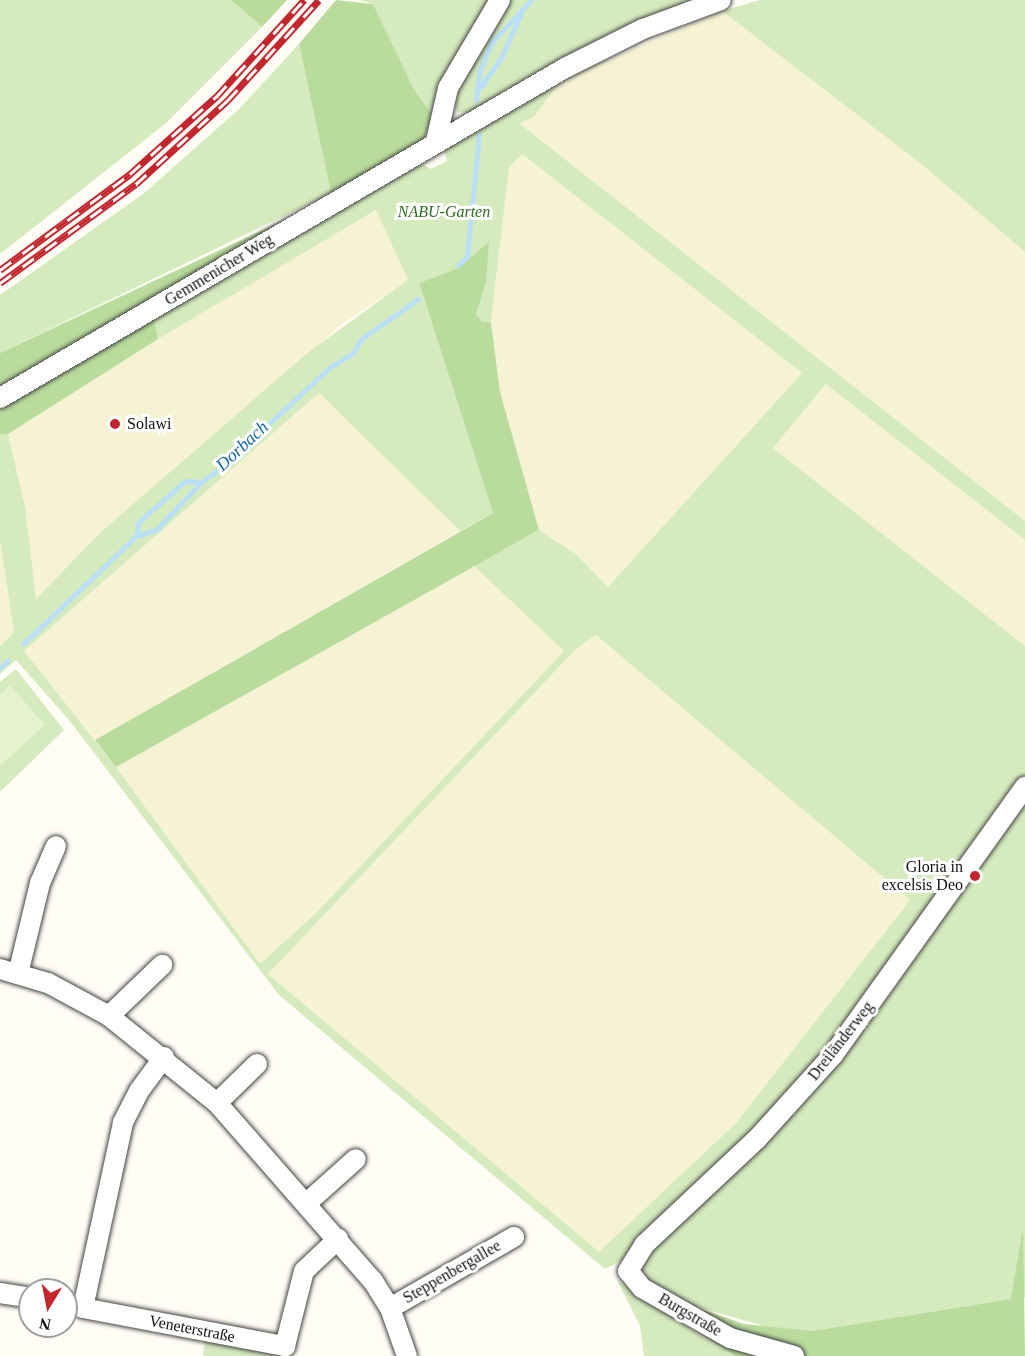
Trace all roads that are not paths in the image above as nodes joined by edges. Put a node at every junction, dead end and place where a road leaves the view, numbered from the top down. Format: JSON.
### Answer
{"nodes":[{"id":1,"x":500,"y":0,"type":"edge"},
{"id":2,"x":721,"y":0,"type":"edge"},
{"id":3,"x":436,"y":141,"type":"junction"},
{"id":4,"x":0,"y":398,"type":"edge"},
{"id":5,"x":1025,"y":787,"type":"edge"},
{"id":6,"x":56,"y":846,"type":"dead end"},
{"id":7,"x":162,"y":965,"type":"dead end"},
{"id":8,"x":9,"y":971,"type":"edge"},
{"id":9,"x":110,"y":1016,"type":"junction"},
{"id":10,"x":164,"y":1057,"type":"junction"},
{"id":11,"x":257,"y":1064,"type":"dead end"},
{"id":12,"x":217,"y":1103,"type":"junction"},
{"id":13,"x":356,"y":1159,"type":"dead end"},
{"id":14,"x":308,"y":1202,"type":"junction"},
{"id":15,"x":514,"y":1237,"type":"dead end"},
{"id":16,"x":338,"y":1239,"type":"junction"},
{"id":17,"x":628,"y":1271,"type":"joint"},
{"id":18,"x":78,"y":1291,"type":"edge"},
{"id":19,"x":0,"y":1293,"type":"edge"},
{"id":20,"x":18,"y":1296,"type":"edge"},
{"id":21,"x":78,"y":1307,"type":"edge"},
{"id":22,"x":390,"y":1308,"type":"junction"},
{"id":23,"x":407,"y":1356,"type":"edge"},
{"id":24,"x":794,"y":1356,"type":"edge"}],
"edges":[{"from":1,"to":3,"type":"street"},
{"from":2,"to":3,"type":"street","name":"Gemmenicher Weg"},
{"from":3,"to":4,"type":"street","name":"Gemmenicher Weg"},
{"from":5,"to":17,"type":"street","name":"Dreiländerweg"},
{"from":6,"to":8,"type":"street","name":"Steppenbergallee"},
{"from":7,"to":9,"type":"street"},
{"from":8,"to":9,"type":"street","name":"Steppenbergallee"},
{"from":9,"to":10,"type":"street","name":"Steppenbergallee"},
{"from":10,"to":12,"type":"street","name":"Steppenbergallee"},
{"from":10,"to":18,"type":"street","name":"Veneterstraße"},
{"from":11,"to":12,"type":"street"},
{"from":12,"to":14,"type":"street","name":"Steppenbergallee"},
{"from":13,"to":14,"type":"street"},
{"from":14,"to":16,"type":"street","name":"Steppenbergallee"},
{"from":15,"to":22,"type":"street","name":"Steppenbergallee"},
{"from":16,"to":21,"type":"street","name":"Veneterstraße"},
{"from":16,"to":22,"type":"street","name":"Steppenbergallee"},
{"from":17,"to":24,"type":"street","name":"Burgstraße"},
{"from":19,"to":20,"type":"street"},
{"from":22,"to":23,"type":"street","name":"Steppenbergallee"}]}
